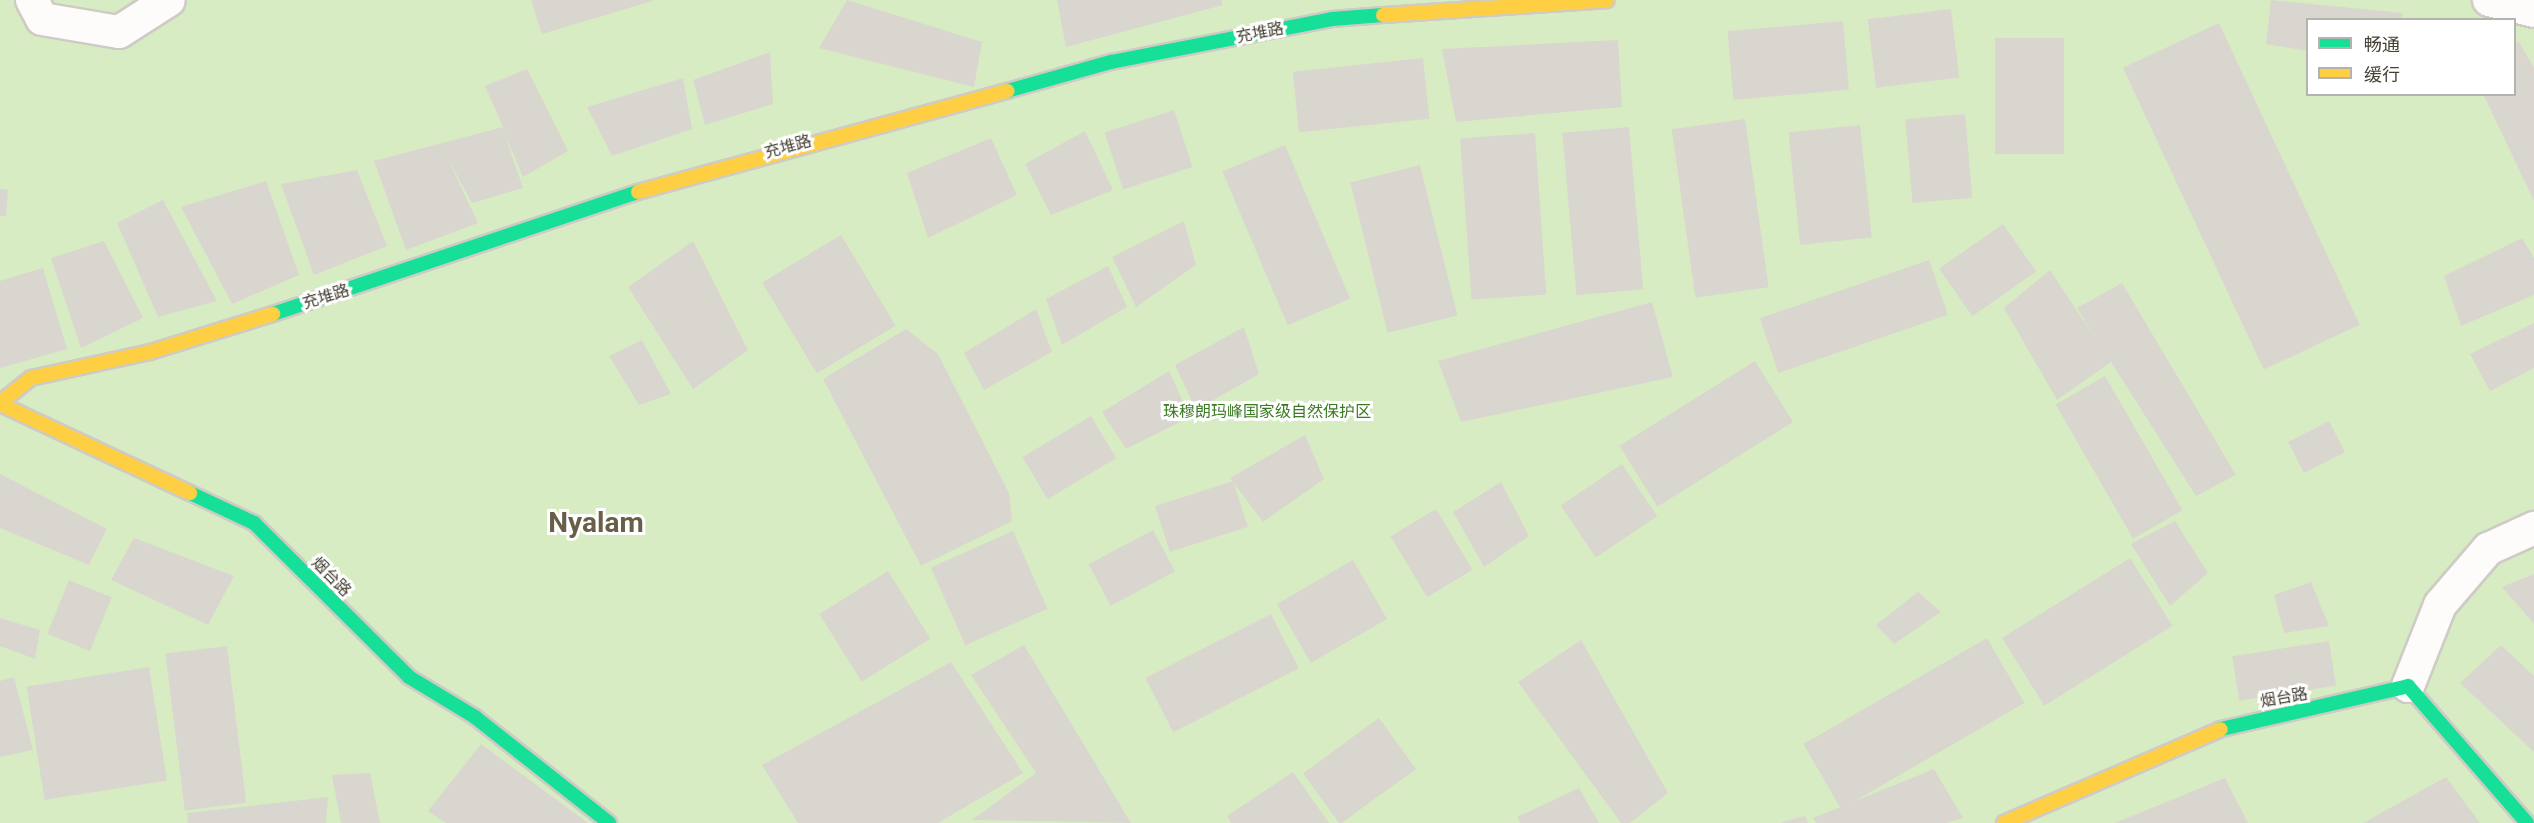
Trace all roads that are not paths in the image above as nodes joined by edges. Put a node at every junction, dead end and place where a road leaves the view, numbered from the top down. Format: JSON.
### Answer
{"nodes":[{"id":1,"x":32,"y":0,"type":"edge"},
{"id":2,"x":169,"y":0,"type":"edge"},
{"id":3,"x":1606,"y":0,"type":"edge"},
{"id":4,"x":2489,"y":0,"type":"edge"},
{"id":5,"x":2534,"y":11,"type":"edge"},
{"id":6,"x":1,"y":404,"type":"edge"},
{"id":7,"x":2534,"y":528,"type":"edge"},
{"id":8,"x":2408,"y":686,"type":"junction"},
{"id":9,"x":609,"y":823,"type":"edge"},
{"id":10,"x":2004,"y":823,"type":"edge"},
{"id":11,"x":2527,"y":823,"type":"edge"}],
"edges":[{"from":1,"to":2,"type":"street"},
{"from":3,"to":6,"type":"street","name":"充堆路"},
{"from":4,"to":5,"type":"street"},
{"from":6,"to":9,"type":"street","name":"烟台路"},
{"from":7,"to":8,"type":"street"},
{"from":8,"to":10,"type":"street","name":"烟台路"},
{"from":8,"to":11,"type":"street"}]}
